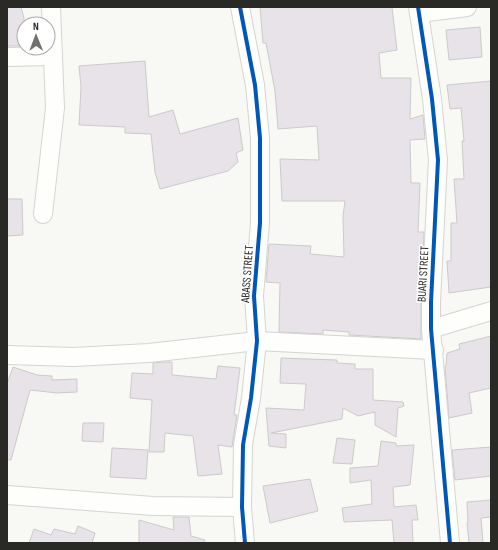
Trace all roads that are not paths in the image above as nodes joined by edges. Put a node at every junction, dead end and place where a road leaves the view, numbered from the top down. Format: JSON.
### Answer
{"nodes":[{"id":1,"x":240,"y":7,"type":"edge"},
{"id":2,"x":467,"y":7,"type":"edge"},
{"id":3,"x":418,"y":10,"type":"edge"},
{"id":4,"x":53,"y":56,"type":"joint"},
{"id":5,"x":7,"y":57,"type":"edge"},
{"id":6,"x":42,"y":214,"type":"dead end"},
{"id":7,"x":491,"y":311,"type":"edge"},
{"id":8,"x":431,"y":328,"type":"junction"},
{"id":9,"x":257,"y":341,"type":"junction"},
{"id":10,"x":434,"y":350,"type":"junction"},
{"id":11,"x":7,"y":355,"type":"edge"},
{"id":12,"x":7,"y":495,"type":"edge"},
{"id":13,"x":242,"y":507,"type":"junction"},
{"id":14,"x":245,"y":543,"type":"edge"},
{"id":15,"x":450,"y":543,"type":"edge"}],
"edges":[{"from":1,"to":9,"type":"street","name":"ABASS STREET"},
{"from":2,"to":3,"type":"street"},
{"from":3,"to":8,"type":"street","name":"BUARI STREET"},
{"from":4,"to":5,"type":"street"},
{"from":4,"to":6,"type":"street"},
{"from":7,"to":8,"type":"street"},
{"from":8,"to":10,"type":"street","name":"BUARI STREET"},
{"from":9,"to":10,"type":"street"},
{"from":9,"to":11,"type":"street"},
{"from":9,"to":13,"type":"street","name":"ABASS STREET"},
{"from":10,"to":15,"type":"street","name":"BUARI STREET"},
{"from":12,"to":13,"type":"street"},
{"from":13,"to":14,"type":"street","name":"ABASS STREET"}]}
